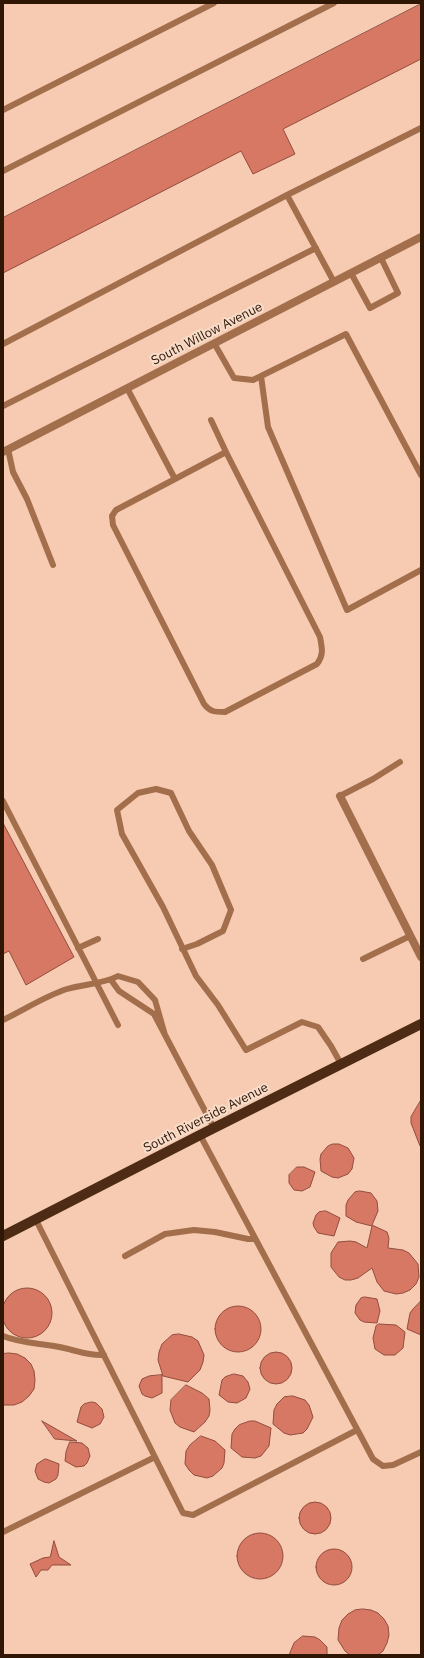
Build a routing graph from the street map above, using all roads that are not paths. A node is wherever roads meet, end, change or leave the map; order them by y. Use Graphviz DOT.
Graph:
graph roads {
  1 [pos="214,3"];
  2 [pos="334,3"];
  3 [pos="3,110"];
  4 [pos="421,128"];
  5 [pos="3,171"];
  6 [pos="286,195"];
  7 [pos="421,237"];
  8 [pos="316,248"];
  9 [pos="380,258"];
  10 [pos="351,273"];
  11 [pos="334,282"];
  12 [pos="214,343"];
  13 [pos="3,344"];
  14 [pos="261,376"];
  15 [pos="127,388"];
  16 [pos="3,406"];
  17 [pos="211,420"];
  18 [pos="6,450"];
  19 [pos="226,452"];
  20 [pos="421,475"];
  21 [pos="175,479"];
  22 [pos="53,565"];
  23 [pos="421,570"];
  24 [pos="400,762"];
  25 [pos="340,796"];
  26 [pos="3,801"];
  27 [pos="410,936"];
  28 [pos="98,939"];
  29 [pos="78,948"];
  30 [pos="182,949"];
  31 [pos="421,957"];
  32 [pos="363,959"];
  33 [pos="111,980"];
  34 [pos="95,982"];
  35 [pos="3,1020"];
  36 [pos="421,1024"];
  37 [pos="118,1026"];
  38 [pos="165,1035"];
  39 [pos="340,1064"];
  40 [pos="214,1128"];
  41 [pos="200,1135"];
  42 [pos="36,1220"];
  43 [pos="3,1236"];
  44 [pos="256,1239"];
  45 [pos="126,1256"];
  46 [pos="3,1336"];
  47 [pos="104,1355"];
  48 [pos="358,1430"];
  49 [pos="421,1452"];
  50 [pos="155,1457"];
  51 [pos="3,1532"];
  1 -- 3 [label="lane"];
  2 -- 5 [label="lane"];
  4 -- 6 [label="lane"];
  6 -- 8 [label="lane"];
  6 -- 13 [label="lane"];
  7 -- 9 [label="street, South Willow Avenue"];
  8 -- 11 [label="lane"];
  8 -- 16 [label="lane"];
  9 -- 10 [label="street, South Willow Avenue"];
  9 -- 10 [label="lane"];
  10 -- 11 [label="street, South Willow Avenue"];
  11 -- 12 [label="street, South Willow Avenue"];
  12 -- 14 [label="lane"];
  12 -- 15 [label="street, South Willow Avenue"];
  14 -- 20 [label="lane"];
  14 -- 23 [label="lane"];
  15 -- 18 [label="street, South Willow Avenue"];
  15 -- 21 [label="lane"];
  17 -- 19 [label="lane"];
  18 -- 22 [label="lane"];
  19 -- 21 [label="lane"];
  19 -- 21 [label="lane"];
  24 -- 25 [label="lane"];
  25 -- 27 [label="street"];
  26 -- 29 [label="lane"];
  27 -- 31 [label="street"];
  27 -- 32 [label="lane"];
  28 -- 29 [label="lane"];
  29 -- 34 [label="lane"];
  30 -- 30 [label="lane"];
  30 -- 39 [label="lane"];
  33 -- 34 [label="lane"];
  33 -- 38 [label="lane"];
  33 -- 38 [label="lane"];
  34 -- 35 [label="lane"];
  34 -- 37 [label="lane"];
  36 -- 39 [label="main road, South Riverside Avenue"];
  38 -- 40 [label="lane"];
  39 -- 40 [label="main road, South Riverside Avenue"];
  40 -- 41 [label="main road, South Riverside Avenue"];
  41 -- 42 [label="main road, South Riverside Avenue"];
  41 -- 44 [label="lane"];
  42 -- 43 [label="main road, South Riverside Avenue"];
  42 -- 47 [label="lane"];
  44 -- 45 [label="lane"];
  44 -- 48 [label="lane"];
  46 -- 47 [label="lane"];
  47 -- 50 [label="lane"];
  48 -- 49 [label="lane"];
  48 -- 50 [label="lane"];
  50 -- 51 [label="lane"];
}
